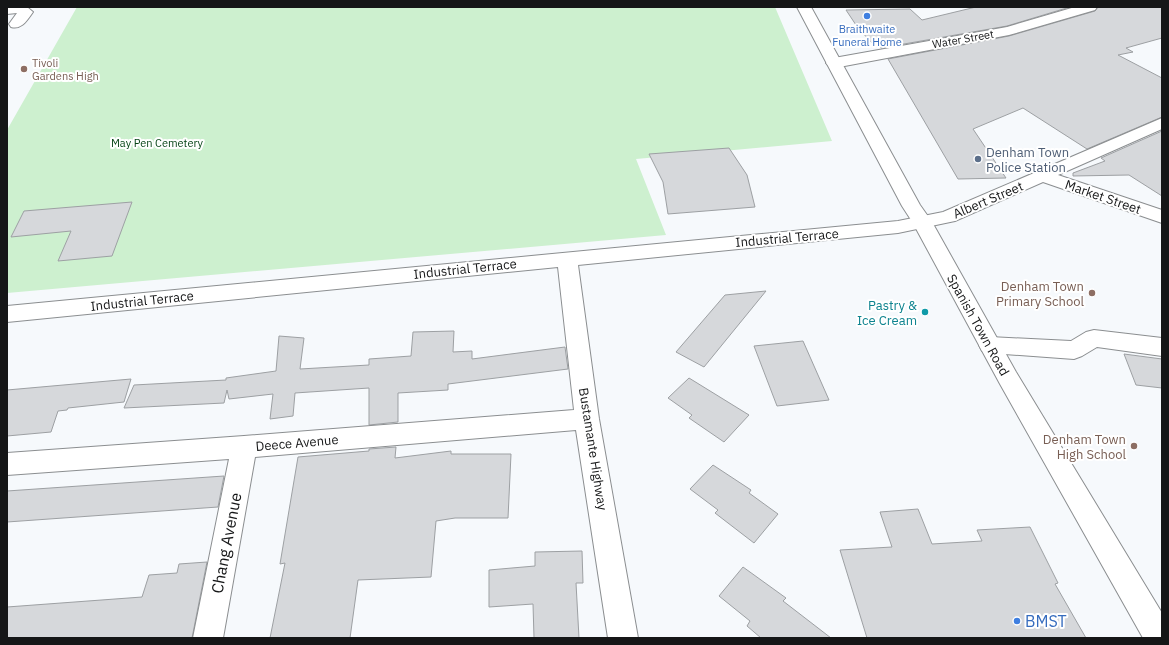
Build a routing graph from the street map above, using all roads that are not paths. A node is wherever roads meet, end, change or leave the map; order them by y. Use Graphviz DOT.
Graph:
graph roads {
  1 [pos="804,7"];
  2 [pos="1090,7"];
  3 [pos="7,10"];
  4 [pos="16,24"];
  5 [pos="834,63"];
  6 [pos="1162,123"];
  7 [pos="1044,176"];
  8 [pos="1162,217"];
  9 [pos="922,222"];
  10 [pos="567,259"];
  11 [pos="7,314"];
  12 [pos="990,345"];
  13 [pos="1162,347"];
  14 [pos="587,419"];
  15 [pos="244,447"];
  16 [pos="7,464"];
  17 [pos="208,638"];
  18 [pos="623,638"];
  19 [pos="1160,638"];
  1 -- 5 [label="street, Spanish Town Road"];
  2 -- 5 [label="street, Water Street"];
  3 -- 4 [label="street"];
  5 -- 9 [label="street, Spanish Town Road"];
  6 -- 7 [label="street, Albert Street"];
  7 -- 8 [label="street, Market Street"];
  7 -- 9 [label="street, Albert Street"];
  9 -- 10 [label="street, Industrial Terrace"];
  9 -- 12 [label="street, Spanish Town Road"];
  10 -- 11 [label="street, Industrial Terrace"];
  10 -- 14 [label="street, Bustamante Highway"];
  12 -- 13 [label="street"];
  12 -- 19 [label="street, Spanish Town Road"];
  14 -- 15 [label="street, Deece Avenue"];
  14 -- 18 [label="street, Bustamante Highway"];
  15 -- 16 [label="street, Deece Avenue"];
  15 -- 17 [label="street, Chang Avenue"];
}
